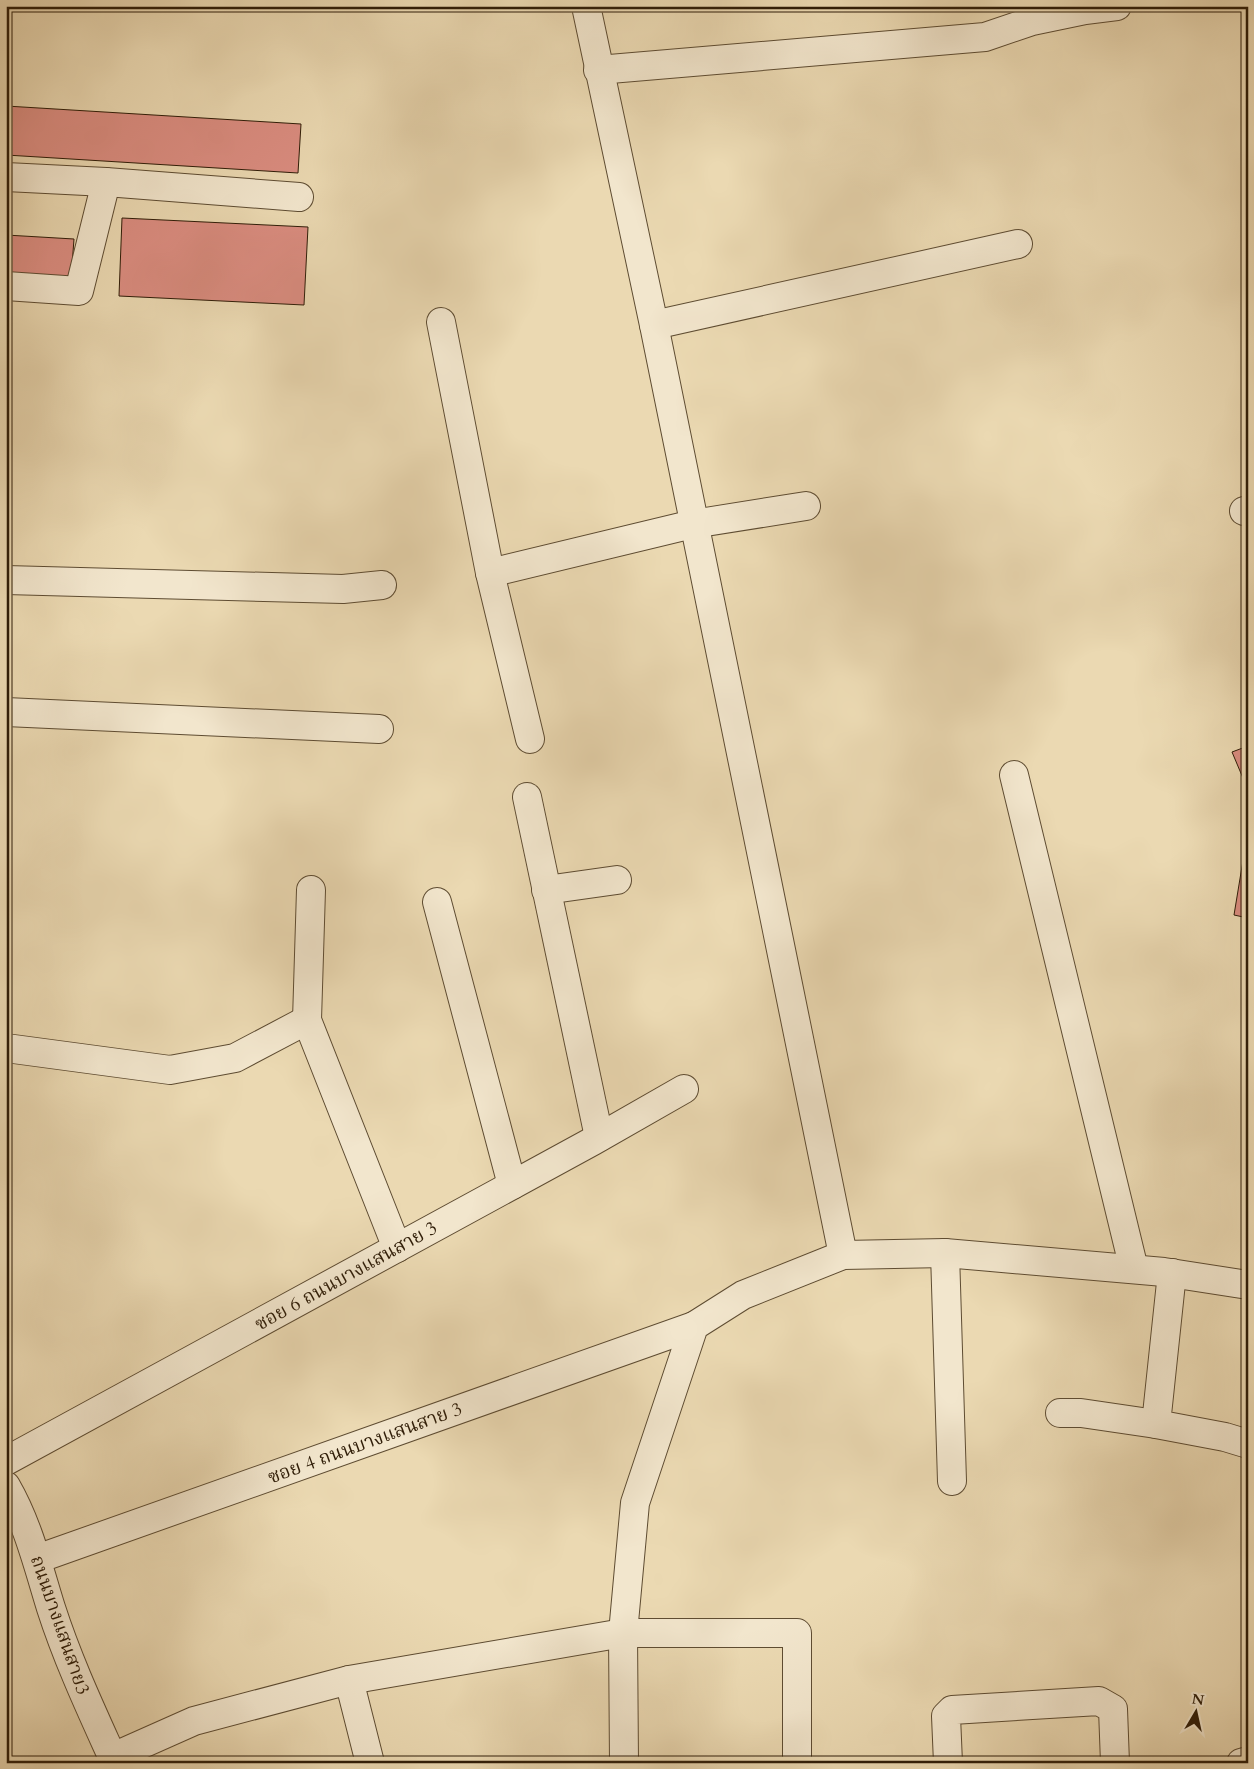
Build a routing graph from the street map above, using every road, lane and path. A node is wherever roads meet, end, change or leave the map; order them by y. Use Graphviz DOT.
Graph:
graph roads {
  1 [pos="586,6"];
  2 [pos="1117,6"];
  3 [pos="598,70"];
  4 [pos="6,177"];
  5 [pos="106,182"];
  6 [pos="298,197"];
  7 [pos="1018,244"];
  8 [pos="6,286"];
  9 [pos="441,322"];
  10 [pos="654,325"];
  11 [pos="806,506"];
  12 [pos="693,524"];
  13 [pos="490,573"];
  14 [pos="6,580"];
  15 [pos="382,585"];
  16 [pos="6,712"];
  17 [pos="379,729"];
  18 [pos="530,739"];
  19 [pos="1014,775"];
  20 [pos="527,797"];
  21 [pos="617,880"];
  22 [pos="311,890"];
  23 [pos="546,890"];
  24 [pos="437,902"];
  25 [pos="308,1020"];
  26 [pos="6,1048"];
  27 [pos="684,1089"];
  28 [pos="599,1137"];
  29 [pos="512,1185"];
  30 [pos="397,1248"];
  31 [pos="945,1253"];
  32 [pos="843,1255"];
  33 [pos="1134,1269"];
  34 [pos="1172,1273"];
  35 [pos="1248,1285"];
  36 [pos="694,1326"];
  37 [pos="1060,1413"];
  38 [pos="1156,1424"];
  39 [pos="1248,1444"];
  40 [pos="6,1461"];
  41 [pos="952,1481"];
  42 [pos="6,1486"];
  43 [pos="37,1559"];
  44 [pos="623,1633"];
  45 [pos="349,1680"];
  46 [pos="114,1760"];
  47 [pos="1248,1761"];
  48 [pos="370,1763"];
  49 [pos="624,1763"];
  50 [pos="797,1763"];
  51 [pos="948,1763"];
  52 [pos="1115,1763"];
  53 [pos="1241,1763"];
  1 -- 3 [label="street"];
  2 -- 3 [label="street"];
  3 -- 10 [label="street"];
  4 -- 5 [label="street"];
  5 -- 6 [label="street"];
  5 -- 8 [label="street"];
  7 -- 10 [label="street"];
  9 -- 13 [label="street"];
  10 -- 12 [label="street"];
  11 -- 12 [label="street"];
  12 -- 13 [label="street"];
  12 -- 32 [label="street"];
  13 -- 18 [label="street"];
  14 -- 15 [label="street"];
  16 -- 17 [label="street"];
  19 -- 33 [label="street"];
  20 -- 23 [label="street"];
  21 -- 23 [label="street"];
  22 -- 25 [label="street"];
  23 -- 28 [label="street"];
  24 -- 29 [label="street"];
  25 -- 26 [label="street"];
  25 -- 30 [label="street"];
  27 -- 28 [label="street, ซอย 6 ถนนบางแสนสาย 3"];
  28 -- 29 [label="street, ซอย 6 ถนนบางแสนสาย 3"];
  29 -- 30 [label="street, ซอย 6 ถนนบางแสนสาย 3"];
  30 -- 40 [label="street, ซอย 6 ถนนบางแสนสาย 3"];
  31 -- 32 [label="street"];
  31 -- 33 [label="street"];
  31 -- 41 [label="street"];
  32 -- 36 [label="street, ซอย 4 ถนนบางแสนสาย 3"];
  33 -- 34 [label="street"];
  34 -- 35 [label="street"];
  34 -- 38 [label="street"];
  36 -- 43 [label="street, ซอย 4 ถนนบางแสนสาย 3"];
  36 -- 44 [label="street"];
  37 -- 38 [label="street"];
  38 -- 39 [label="street"];
  42 -- 43 [label="street, ถนนบางแสนสาย3"];
  43 -- 46 [label="street, ถนนบางแสนสาย3"];
  44 -- 45 [label="street"];
  44 -- 49 [label="street"];
  44 -- 50 [label="street"];
  45 -- 46 [label="street"];
  45 -- 48 [label="street"];
  47 -- 53 [label="street"];
  51 -- 52 [label="street"];
}
